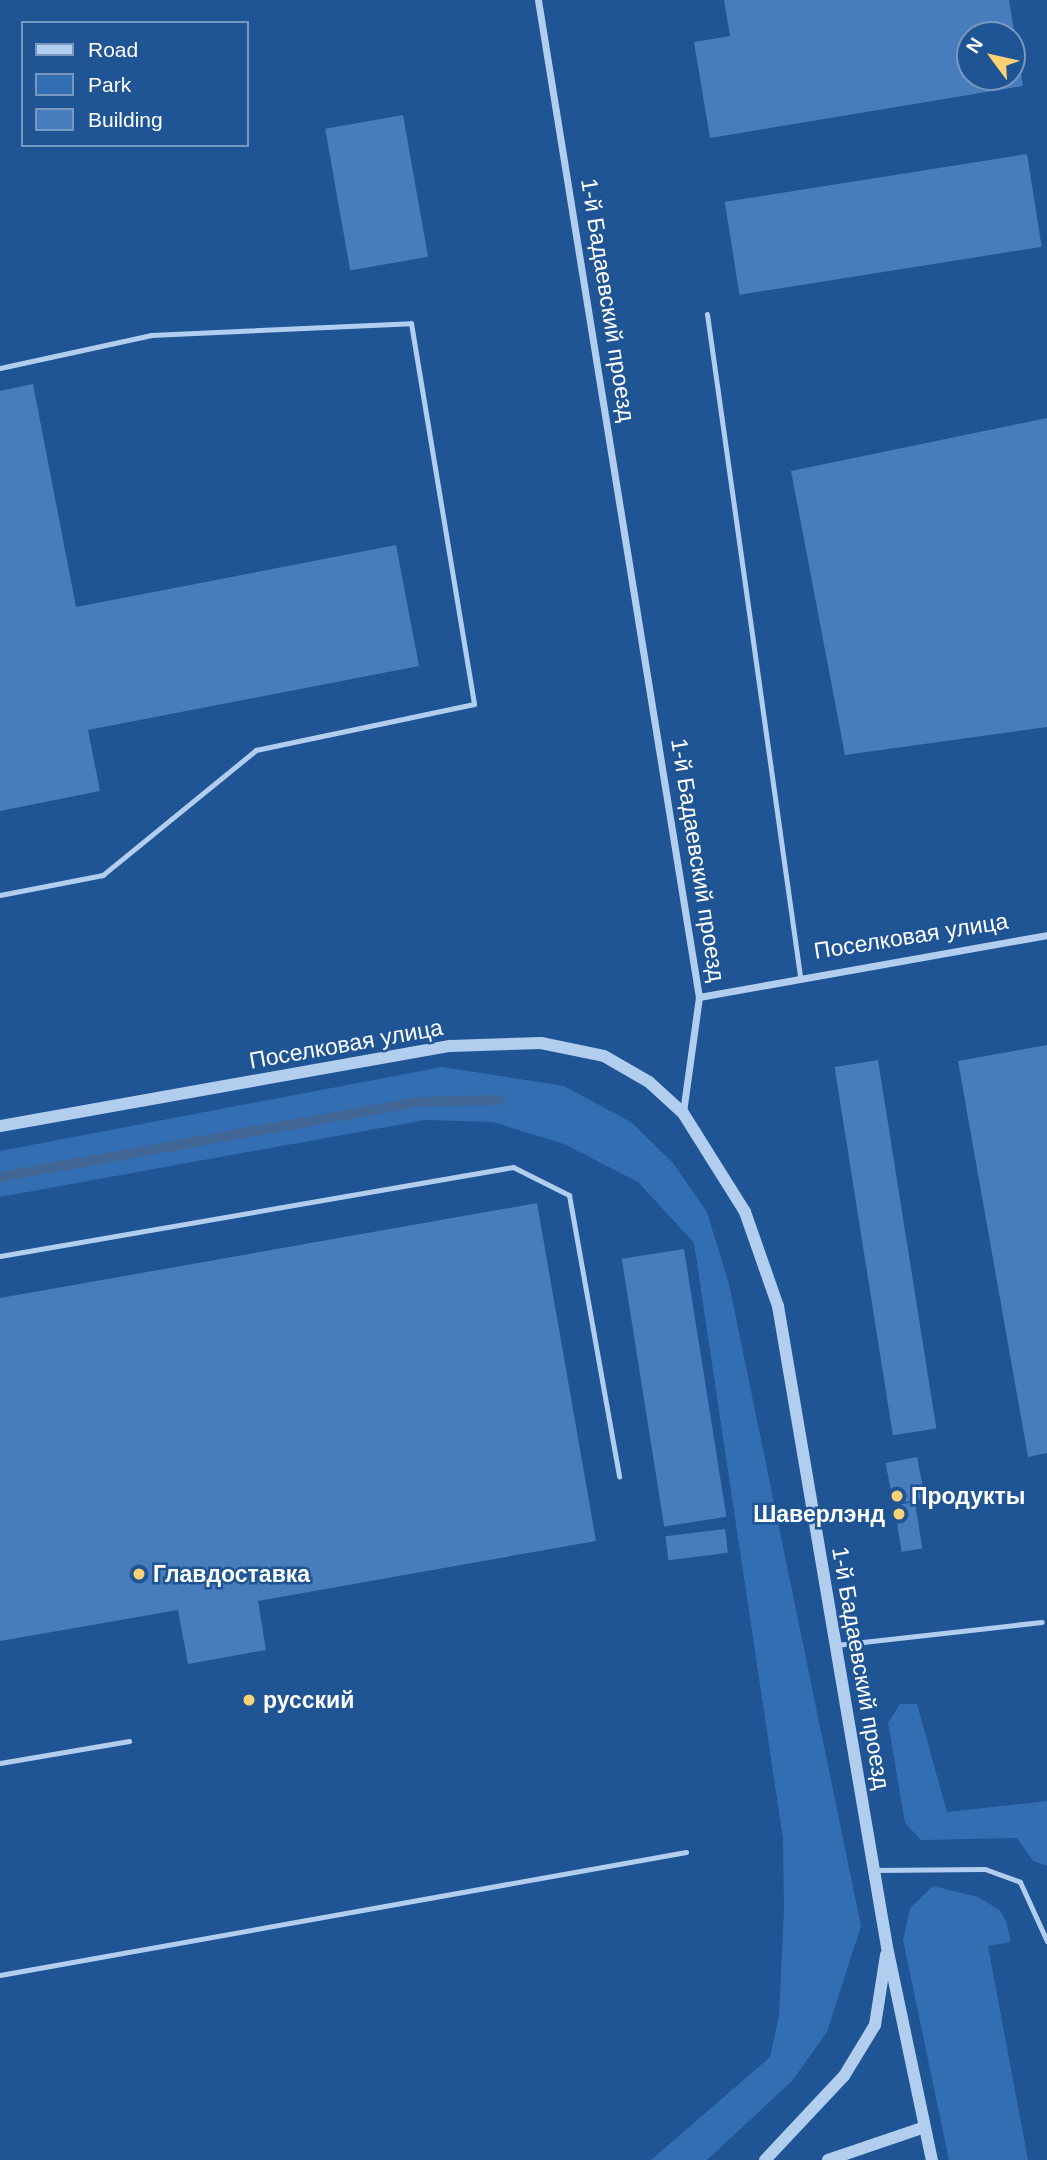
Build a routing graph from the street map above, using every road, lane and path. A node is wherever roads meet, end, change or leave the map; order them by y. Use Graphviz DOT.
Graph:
graph roads {
  1 [pos="538,0"];
  2 [pos="707,314"];
  3 [pos="0,368"];
  4 [pos="0,895"];
  5 [pos="1047,935"];
  6 [pos="800,976"];
  7 [pos="699,997"];
  8 [pos="683,1113"];
  9 [pos="0,1126"];
  10 [pos="0,1256"];
  11 [pos="619,1477"];
  12 [pos="1042,1622"];
  13 [pos="836,1645"];
  14 [pos="129,1741"];
  15 [pos="0,1763"];
  16 [pos="686,1852"];
  17 [pos="874,1870"];
  18 [pos="1047,1941"];
  19 [pos="887,1947"];
  20 [pos="0,1975"];
  21 [pos="925,2127"];
  22 [pos="765,2160"];
  23 [pos="828,2160"];
  24 [pos="932,2160"];
  1 -- 7 [label="street, 1-й Бадаевский проезд"];
  2 -- 6 [label="lane"];
  3 -- 4 [label="lane"];
  5 -- 6 [label="street, Поселковая улица"];
  6 -- 7 [label="street, Поселковая улица"];
  7 -- 8 [label="street, 1-й Бадаевский проезд"];
  8 -- 9 [label="street, Поселковая улица"];
  8 -- 13 [label="street, 1-й Бадаевский проезд"];
  10 -- 11 [label="lane"];
  12 -- 13 [label="lane"];
  13 -- 17 [label="street, 1-й Бадаевский проезд"];
  14 -- 15 [label="lane"];
  16 -- 20 [label="lane"];
  17 -- 18 [label="lane"];
  17 -- 19 [label="street, 1-й Бадаевский проезд"];
  19 -- 21 [label="street, 1-й Бадаевский проезд"];
  19 -- 22 [label="street"];
  21 -- 23 [label="street"];
  21 -- 24 [label="street, 1-й Бадаевский проезд"];
}
